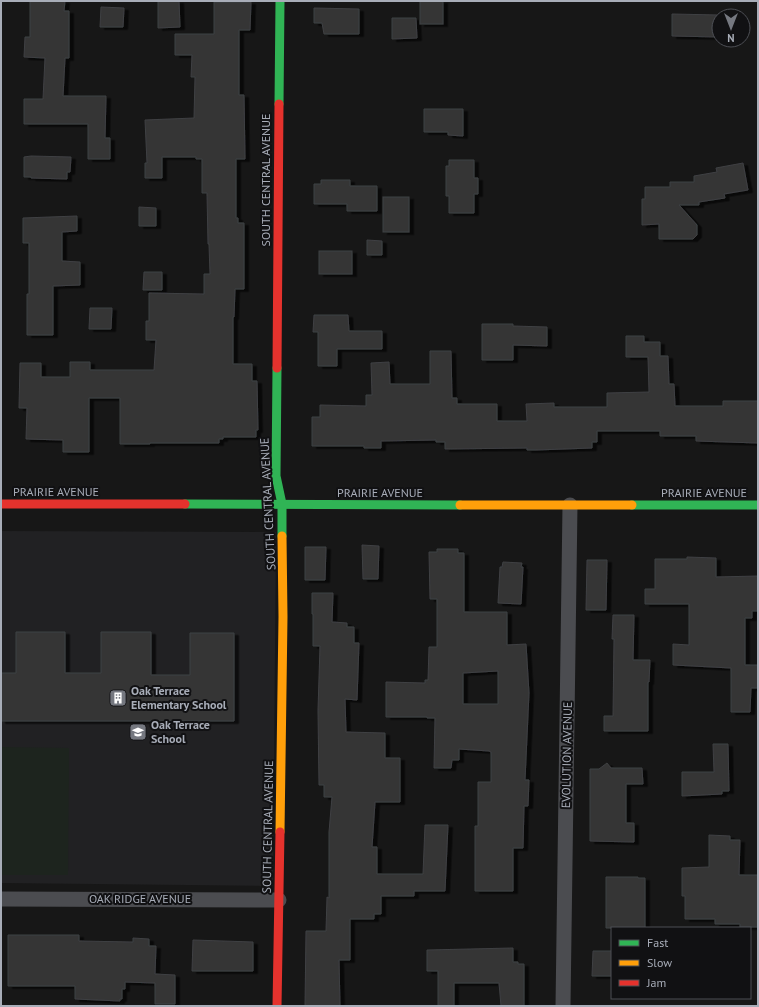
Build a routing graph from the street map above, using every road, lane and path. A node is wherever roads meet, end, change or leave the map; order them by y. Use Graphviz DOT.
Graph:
graph roads {
  1 [pos="280,1"];
  2 [pos="1,504"];
  3 [pos="282,504"];
  4 [pos="570,505"];
  5 [pos="758,505"];
  6 [pos="1,899"];
  7 [pos="279,900"];
  8 [pos="277,1006"];
  9 [pos="563,1006"];
  1 -- 3 [label="street, SOUTH CENTRAL AVENUE"];
  2 -- 3 [label="street, PRAIRIE AVENUE"];
  3 -- 4 [label="street, PRAIRIE AVENUE"];
  3 -- 7 [label="street, SOUTH CENTRAL AVENUE"];
  4 -- 5 [label="street, PRAIRIE AVENUE"];
  4 -- 9 [label="street, EVOLUTION AVENUE"];
  6 -- 7 [label="street, OAK RIDGE AVENUE"];
  7 -- 8 [label="street, SOUTH CENTRAL AVENUE"];
}
